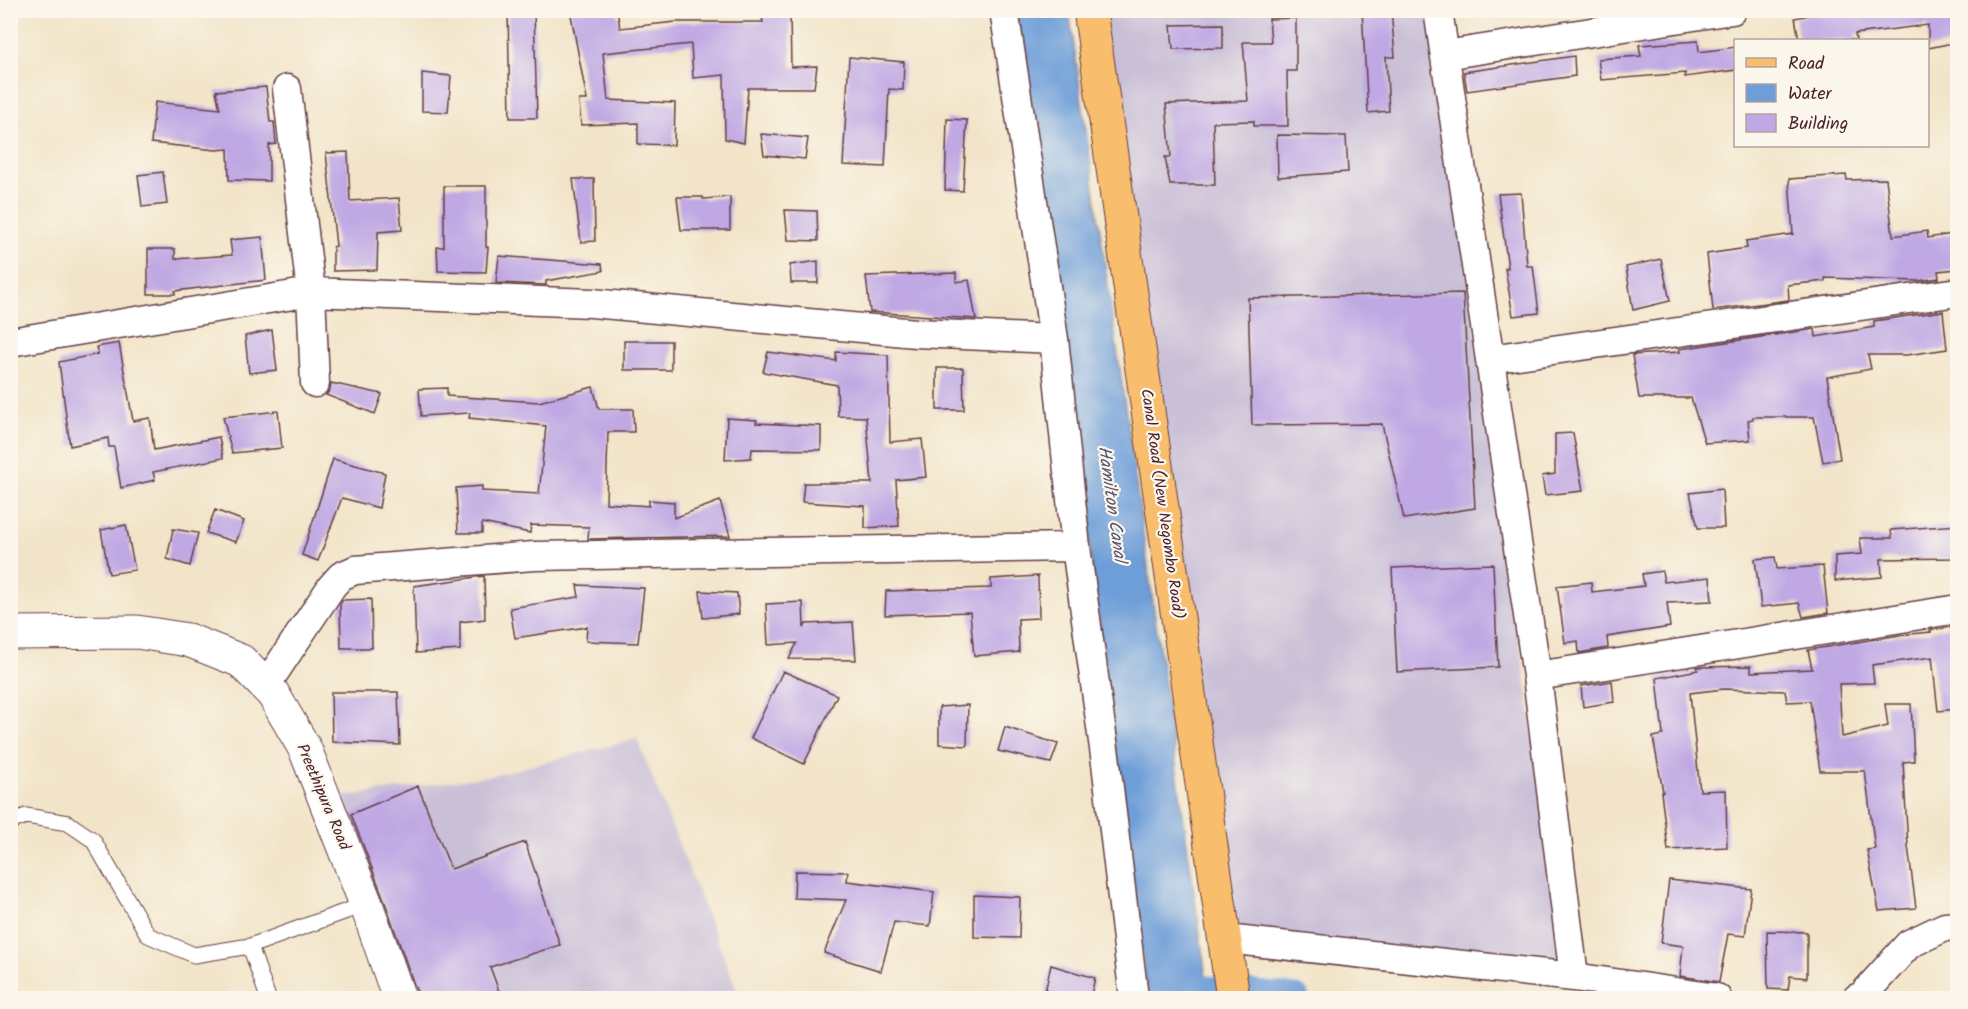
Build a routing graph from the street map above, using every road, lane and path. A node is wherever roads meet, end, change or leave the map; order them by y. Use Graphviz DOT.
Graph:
graph roads {
  1 [pos="1004,10"];
  2 [pos="1090,10"];
  3 [pos="1438,10"];
  4 [pos="1732,10"];
  5 [pos="1445,55"];
  6 [pos="287,89"];
  7 [pos="311,292"];
  8 [pos="1958,292"];
  9 [pos="1054,339"];
  10 [pos="10,342"];
  11 [pos="1490,359"];
  12 [pos="315,383"];
  13 [pos="1076,547"];
  14 [pos="1958,609"];
  15 [pos="10,633"];
  16 [pos="1537,676"];
  17 [pos="266,685"];
  18 [pos="10,822"];
  19 [pos="366,904"];
  20 [pos="1958,926"];
  21 [pos="250,946"];
  22 [pos="1227,951"];
  23 [pos="1574,977"];
  24 [pos="267,999"];
  25 [pos="399,999"];
  26 [pos="1134,999"];
  27 [pos="1233,999"];
  28 [pos="1717,999"];
  29 [pos="1857,999"];
  1 -- 9 [label="street"];
  2 -- 22 [label="main road, Canal Road (New Negombo Road)"];
  3 -- 5 [label="street"];
  4 -- 5 [label="street"];
  5 -- 11 [label="street"];
  6 -- 7 [label="street"];
  7 -- 9 [label="street"];
  7 -- 10 [label="street"];
  7 -- 12 [label="street"];
  8 -- 11 [label="street"];
  9 -- 13 [label="street"];
  11 -- 16 [label="street"];
  13 -- 17 [label="street"];
  13 -- 26 [label="street"];
  14 -- 16 [label="street"];
  15 -- 17 [label="street, Preethipura Road"];
  16 -- 23 [label="street"];
  17 -- 19 [label="street, Preethipura Road"];
  18 -- 21 [label="lane"];
  19 -- 21 [label="lane"];
  19 -- 25 [label="street, Preethipura Road"];
  20 -- 29 [label="street"];
  21 -- 24 [label="lane"];
  22 -- 23 [label="street"];
  22 -- 27 [label="main road, Canal Road (New Negombo Road)"];
  23 -- 28 [label="street"];
}
